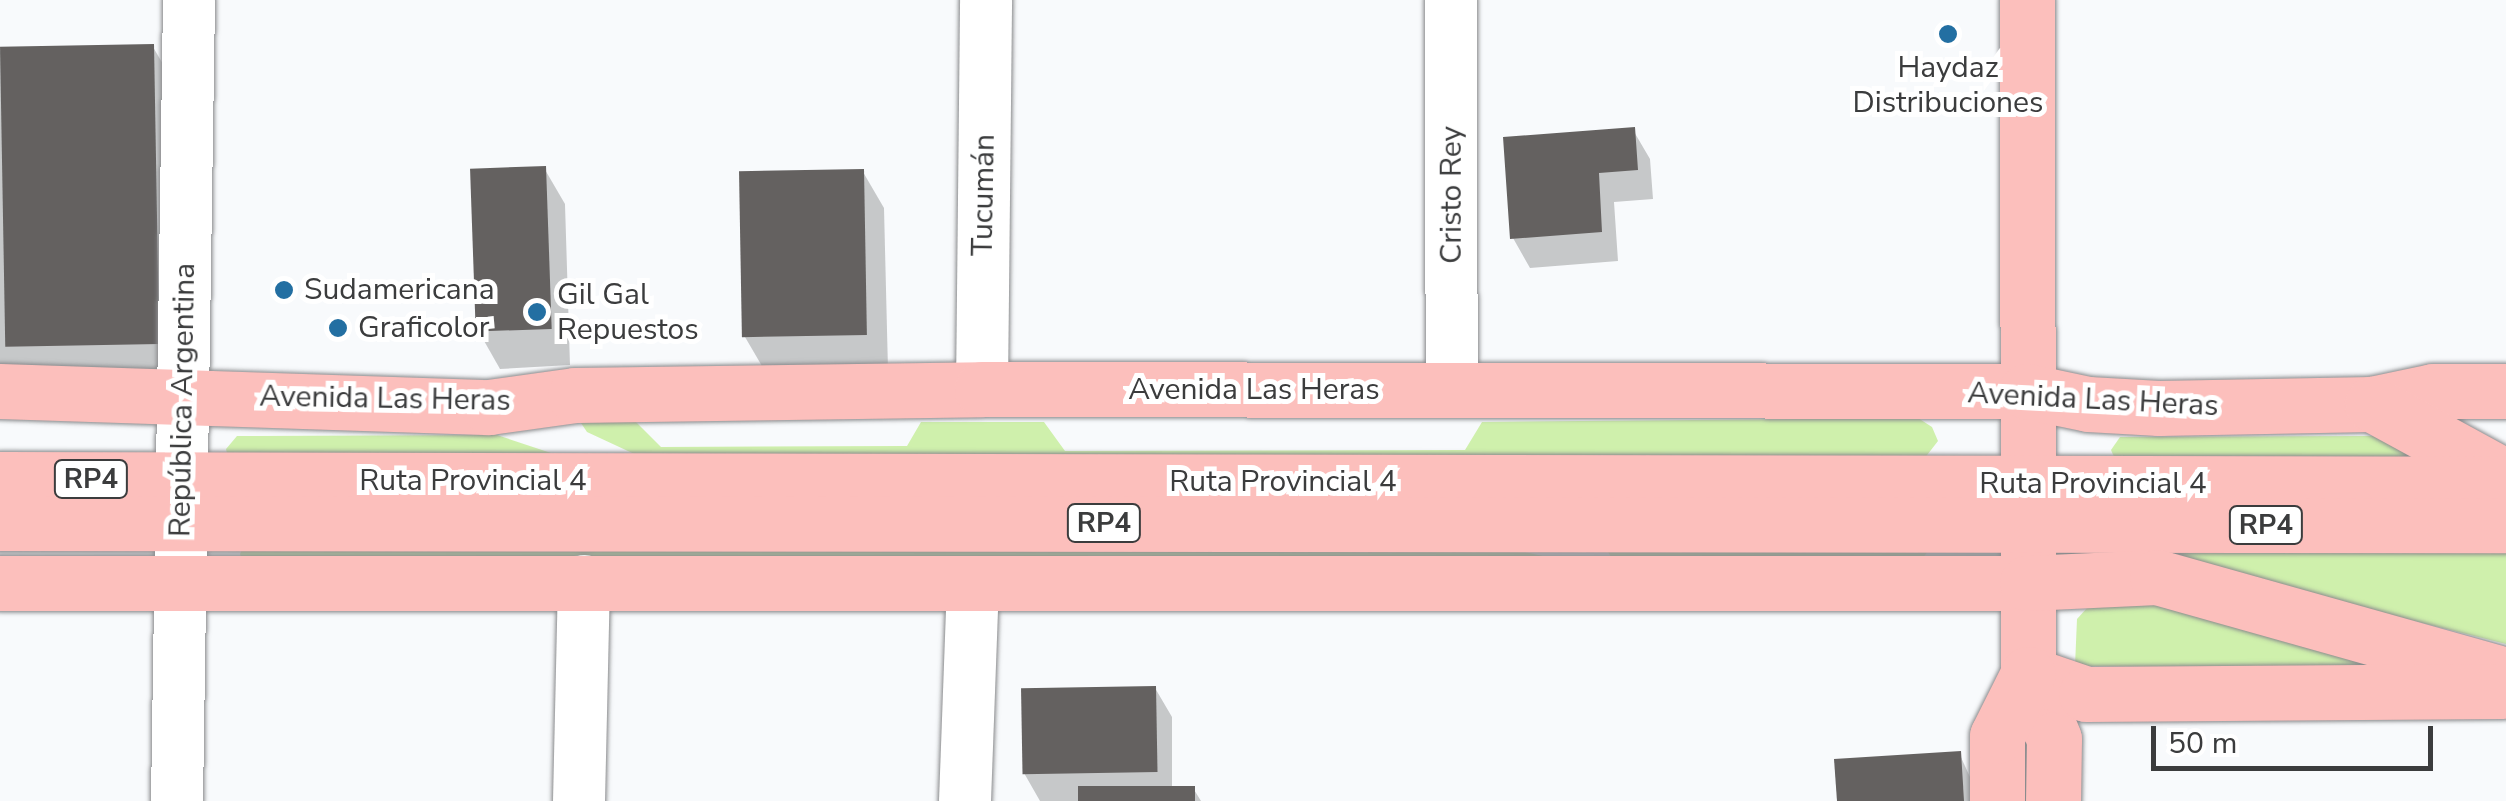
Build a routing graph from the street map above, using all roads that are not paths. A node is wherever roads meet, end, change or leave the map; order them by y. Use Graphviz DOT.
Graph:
graph roads {
  1 [pos="189,0"];
  2 [pos="986,0"];
  3 [pos="1452,0"];
  4 [pos="2028,0"];
  5 [pos="982,389"];
  6 [pos="1452,390"];
  7 [pos="2026,390"];
  8 [pos="0,391"];
  9 [pos="2506,391"];
  10 [pos="183,393"];
  11 [pos="2372,404"];
  12 [pos="490,407"];
  13 [pos="2506,477"];
  14 [pos="0,480"];
  15 [pos="655,481"];
  16 [pos="2506,484"];
  17 [pos="181,501"];
  18 [pos="2026,504"];
  19 [pos="0,522"];
  20 [pos="1512,524"];
  21 [pos="2506,525"];
  22 [pos="584,581"];
  23 [pos="0,582"];
  24 [pos="1635,582"];
  25 [pos="180,583"];
  26 [pos="973,583"];
  27 [pos="2027,583"];
  28 [pos="2028,674"];
  29 [pos="2506,675"];
  30 [pos="2506,691"];
  31 [pos="176,801"];
  32 [pos="579,801"];
  33 [pos="965,801"];
  34 [pos="1997,801"];
  35 [pos="2053,801"];
  1 -- 10 [label="street, República Argentina"];
  2 -- 5 [label="street, Tucumán"];
  3 -- 6 [label="street, Cristo Rey"];
  4 -- 7 [label="main road"];
  5 -- 6 [label="main road, Avenida Las Heras"];
  5 -- 12 [label="main road, Avenida Las Heras"];
  6 -- 7 [label="main road, Avenida Las Heras"];
  7 -- 11 [label="main road, Avenida Las Heras"];
  7 -- 18 [label="main road"];
  8 -- 10 [label="main road, Avenida Las Heras"];
  9 -- 11 [label="main road, Avenida Las Heras"];
  10 -- 12 [label="main road, Avenida Las Heras"];
  10 -- 17 [label="street, República Argentina"];
  11 -- 13 [label="main road"];
  12 -- 15 [label="main road"];
  14 -- 17 [label="main road, Ruta Provincial 4 / RP4"];
  15 -- 17 [label="main road, Ruta Provincial 4 / RP4"];
  15 -- 18 [label="main road, Ruta Provincial 4 / RP4"];
  16 -- 18 [label="main road, Ruta Provincial 4 / RP4"];
  17 -- 19 [label="main road, Ruta Provincial 4 / RP4"];
  17 -- 20 [label="main road, Ruta Provincial 4 / RP4"];
  17 -- 25 [label="street, República Argentina"];
  18 -- 20 [label="main road, Ruta Provincial 4 / RP4"];
  18 -- 21 [label="main road, Ruta Provincial 4 / RP4"];
  18 -- 27 [label="main road"];
  20 -- 24 [label="main road"];
  22 -- 25 [label="main road"];
  22 -- 26 [label="main road"];
  22 -- 32 [label="street"];
  23 -- 25 [label="main road"];
  24 -- 26 [label="main road"];
  24 -- 27 [label="main road"];
  25 -- 31 [label="street, República Argentina"];
  26 -- 33 [label="street"];
  27 -- 28 [label="main road"];
  27 -- 29 [label="main road"];
  28 -- 30 [label="main road"];
  28 -- 34 [label="main road"];
  28 -- 35 [label="main road"];
}
